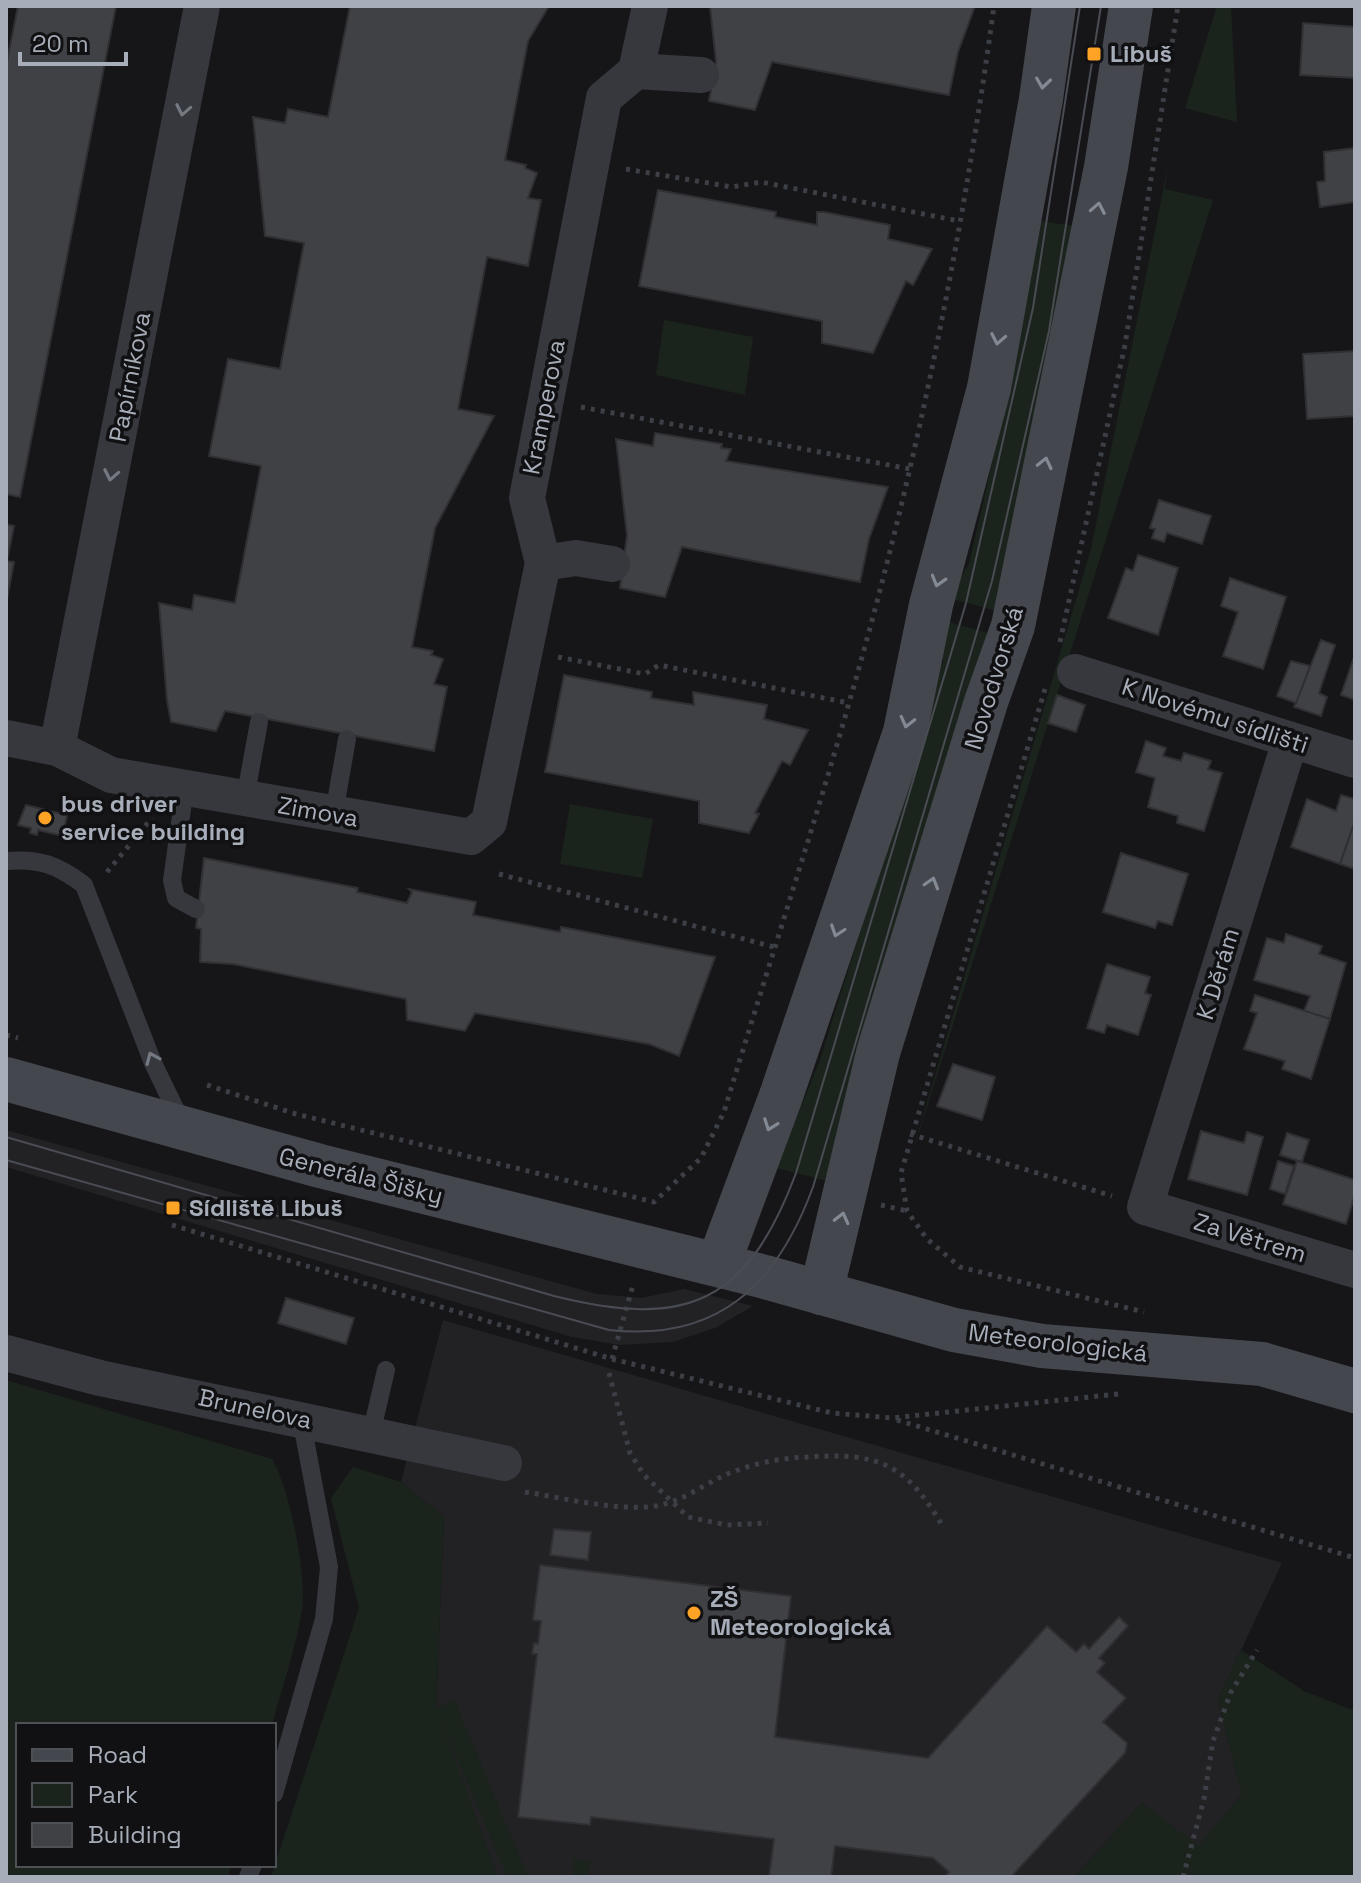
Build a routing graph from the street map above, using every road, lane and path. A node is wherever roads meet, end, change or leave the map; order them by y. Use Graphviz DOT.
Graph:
graph roads {
  1 [pos="202,6"];
  2 [pos="650,6"];
  3 [pos="994,6"];
  4 [pos="1054,6"];
  5 [pos="1131,6"];
  6 [pos="1178,6"];
  7 [pos="636,71"];
  8 [pos="701,75"];
  9 [pos="591,163"];
  10 [pos="959,221"];
  11 [pos="546,400"];
  12 [pos="910,469"];
  13 [pos="543,563"];
  14 [pos="612,564"];
  15 [pos="524,650"];
  16 [pos="1060,669"];
  17 [pos="849,703"];
  18 [pos="259,722"];
  19 [pos="6,738"];
  20 [pos="347,739"];
  21 [pos="1290,741"];
  22 [pos="57,748"];
  23 [pos="1355,760"];
  24 [pos="245,799"];
  25 [pos="171,800"];
  26 [pos="334,813"];
  27 [pos="489,822"];
  28 [pos="6,861"];
  29 [pos="499,874"];
  30 [pos="104,876"];
  31 [pos="196,909"];
  32 [pos="774,947"];
  33 [pos="6,1035"];
  34 [pos="14,1059"];
  35 [pos="207,1085"];
  36 [pos="185,1128"];
  37 [pos="910,1134"];
  38 [pos="1145,1207"];
  39 [pos="172,1225"];
  40 [pos="718,1265"];
  41 [pos="1355,1270"];
  42 [pos="821,1293"];
  43 [pos="1147,1312"];
  44 [pos="6,1353"];
  45 [pos="386,1370"];
  46 [pos="609,1373"];
  47 [pos="1355,1391"];
  48 [pos="1131,1393"];
  49 [pos="301,1418"];
  50 [pos="892,1418"];
  51 [pos="371,1434"];
  52 [pos="512,1477"];
  53 [pos="673,1502"];
  54 [pos="768,1523"];
  55 [pos="943,1527"];
  56 [pos="1355,1558"];
  57 [pos="1257,1650"];
  58 [pos="276,1787"];
  59 [pos="1183,1877"];
  1 -- 22 [label="street, Papírníkova, one-way"];
  2 -- 7 [label="street"];
  3 -- 10 [label="path"];
  4 -- 40 [label="main road, one-way"];
  42 -- 5 [label="main road, Novodvorská, one-way"];
  6 -- 16 [label="path"];
  7 -- 8 [label="street"];
  7 -- 9 [label="street, Kramperova"];
  9 -- 10 [label="path"];
  9 -- 11 [label="street, Kramperova"];
  10 -- 12 [label="path"];
  11 -- 12 [label="path"];
  11 -- 13 [label="street, Kramperova"];
  12 -- 17 [label="path"];
  13 -- 14 [label="street"];
  13 -- 15 [label="street, Kramperova"];
  15 -- 17 [label="path"];
  15 -- 27 [label="street, Kramperova"];
  16 -- 21 [label="street, K Novému sídlišti"];
  16 -- 37 [label="path"];
  17 -- 32 [label="path"];
  18 -- 24 [label="lane"];
  19 -- 22 [label="street, Zimova"];
  20 -- 26 [label="lane"];
  21 -- 23 [label="street, K Novému sídlišti"];
  21 -- 38 [label="street, K Děrám"];
  22 -- 25 [label="street, Zimova"];
  24 -- 25 [label="street, Zimova"];
  24 -- 26 [label="street, Zimova"];
  25 -- 30 [label="path"];
  25 -- 31 [label="lane"];
  26 -- 27 [label="street, Zimova"];
  36 -- 28 [label="lane, one-way"];
  29 -- 32 [label="path"];
  32 -- 35 [label="path"];
  33 -- 34 [label="path"];
  34 -- 36 [label="main road, Generála Šišky"];
  36 -- 40 [label="main road, Generála Šišky"];
  37 -- 38 [label="path"];
  37 -- 43 [label="path"];
  38 -- 41 [label="street, Za Větrem"];
  39 -- 50 [label="path"];
  40 -- 42 [label="main road, Meteorologická"];
  42 -- 47 [label="main road, Meteorologická"];
  44 -- 49 [label="street, Brunelova"];
  45 -- 51 [label="lane"];
  46 -- 53 [label="path"];
  48 -- 50 [label="path"];
  49 -- 51 [label="street, Brunelova"];
  49 -- 58 [label="lane"];
  50 -- 56 [label="path"];
  51 -- 52 [label="street, Brunelova"];
  52 -- 53 [label="path"];
  53 -- 54 [label="path"];
  53 -- 55 [label="path"];
  57 -- 59 [label="path"];
}
